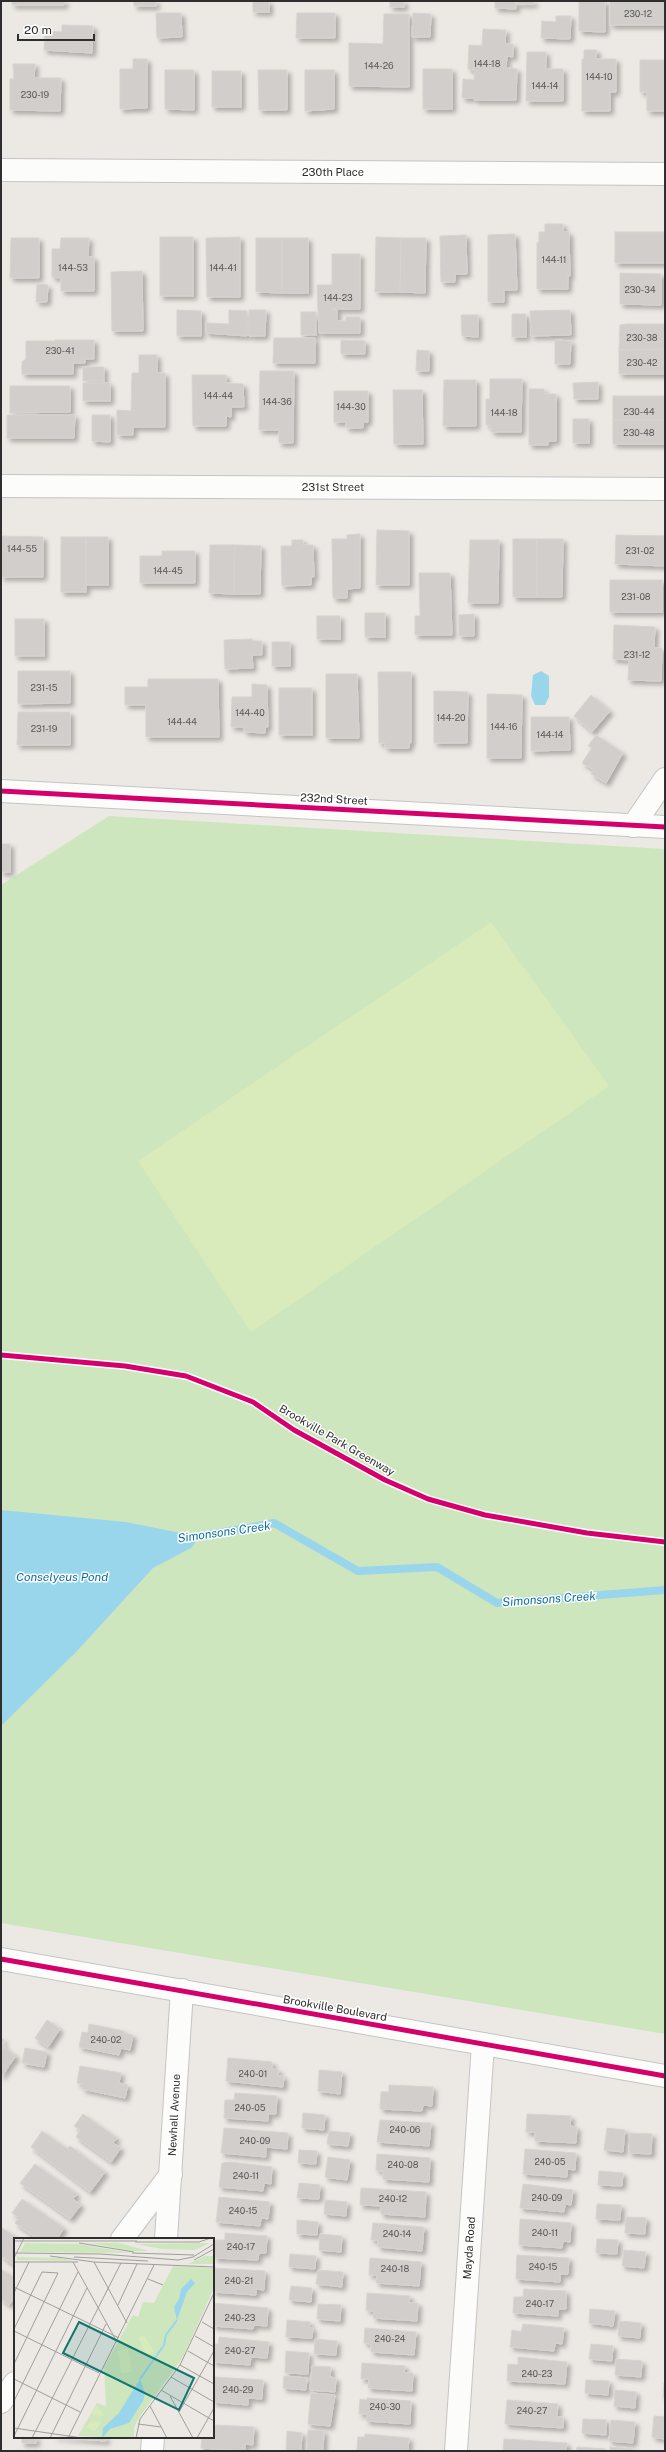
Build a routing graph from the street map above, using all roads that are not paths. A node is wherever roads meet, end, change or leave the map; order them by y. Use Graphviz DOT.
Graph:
graph roads {
  1 [pos="1,170"];
  2 [pos="665,174"];
  3 [pos="1,486"];
  4 [pos="665,488"];
  5 [pos="665,779"];
  6 [pos="1,791"];
  7 [pos="633,826"];
  8 [pos="665,827"];
  9 [pos="1,1959"];
  10 [pos="182,1990"];
  11 [pos="483,2044"];
  12 [pos="665,2076"];
  13 [pos="171,2174"];
  14 [pos="123,2238"];
  15 [pos="166,2238"];
  16 [pos="14,2384"];
  17 [pos="1,2402"];
  18 [pos="153,2438"];
  19 [pos="152,2451"];
  20 [pos="456,2451"];
  1 -- 2 [label="street, 230th Place"];
  3 -- 4 [label="street, 231st Street"];
  5 -- 7 [label="street"];
  6 -- 7 [label="street, 232nd Street"];
  7 -- 8 [label="street, 232nd Street"];
  9 -- 10 [label="street, Brookville Boulevard"];
  10 -- 11 [label="street, Brookville Boulevard"];
  10 -- 13 [label="street, Newhall Avenue"];
  11 -- 12 [label="street, Brookville Boulevard"];
  11 -- 20 [label="street, Mayda Road"];
  13 -- 14 [label="street"];
  13 -- 15 [label="street, Newhall Avenue"];
  16 -- 17 [label="street"];
  18 -- 19 [label="street"];
}
